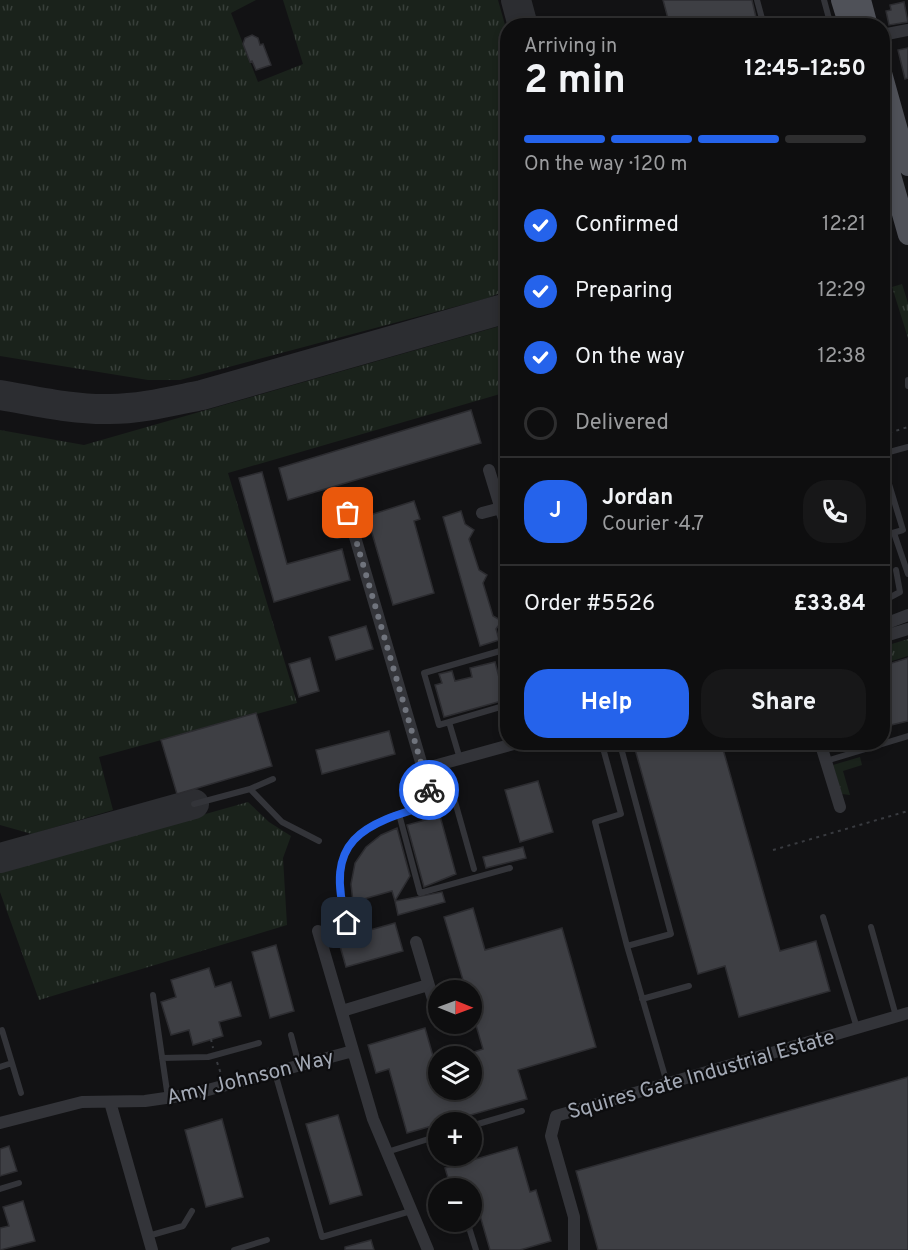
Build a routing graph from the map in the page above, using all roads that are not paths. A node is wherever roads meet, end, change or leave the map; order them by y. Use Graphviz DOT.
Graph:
graph roads {
  1 [pos="757,0"];
  2 [pos="824,0"];
  3 [pos="841,0"];
  4 [pos="861,0"];
  5 [pos="762,18"];
  6 [pos="829,18"];
  7 [pos="847,18"];
  8 [pos="866,18"];
  9 [pos="908,30"];
  10 [pos="890,33"];
  11 [pos="890,95"];
  12 [pos="903,131"];
  13 [pos="908,166"];
  14 [pos="890,171"];
  15 [pos="908,235"];
  16 [pos="908,447"];
  17 [pos="890,452"];
  18 [pos="489,470"];
  19 [pos="890,485"];
  20 [pos="500,505"];
  21 [pos="500,508"];
  22 [pos="348,513"];
  23 [pos="482,513"];
  24 [pos="352,528"];
  25 [pos="905,530"];
  26 [pos="337,533"];
  27 [pos="894,533"];
  28 [pos="890,534"];
  29 [pos="896,570"];
  30 [pos="908,574"];
  31 [pos="890,597"];
  32 [pos="908,615"];
  33 [pos="890,622"];
  34 [pos="908,629"];
  35 [pos="890,635"];
  36 [pos="500,652"];
  37 [pos="500,707"];
  38 [pos="449,722"];
  39 [pos="908,736"];
  40 [pos="890,742"];
  41 [pos="500,748"];
  42 [pos="604,750"];
  43 [pos="622,750"];
  44 [pos="822,750"];
  45 [pos="864,750"];
  46 [pos="460,759"];
  47 [pos="826,762"];
  48 [pos="423,770"];
  49 [pos="273,779"];
  50 [pos="250,789"];
  51 [pos="194,804"];
  52 [pos="433,804"];
  53 [pos="840,807"];
  54 [pos="399,814"];
  55 [pos="319,841"];
  56 [pos="510,868"];
  57 [pos="474,869"];
  58 [pos="823,917"];
  59 [pos="871,927"];
  60 [pos="318,931"];
  61 [pos="416,942"];
  62 [pos="627,946"];
  63 [pos="428,985"];
  64 [pos="689,986"];
  65 [pos="153,995"];
  66 [pos="642,999"];
  67 [pos="342,1011"];
  68 [pos="902,1015"];
  69 [pos="858,1029"];
  70 [pos="2,1030"];
  71 [pos="291,1035"];
  72 [pos="259,1043"];
  73 [pos="353,1051"];
  74 [pos="162,1058"];
  75 [pos="12,1064"];
  76 [pos="300,1066"];
  77 [pos="0,1067"];
  78 [pos="275,1073"];
  79 [pos="667,1083"];
  80 [pos="21,1093"];
  81 [pos="168,1099"];
  82 [pos="111,1102"];
  83 [pos="522,1111"];
  84 [pos="0,1123"];
  85 [pos="482,1123"];
  86 [pos="428,1139"];
  87 [pos="387,1152"];
  88 [pos="19,1183"];
  89 [pos="0,1189"];
  90 [pos="192,1211"];
  91 [pos="411,1211"];
  92 [pos="470,1232"];
  93 [pos="148,1236"];
  94 [pos="267,1240"];
  95 [pos="152,1250"];
  96 [pos="234,1250"];
  97 [pos="428,1250"];
  98 [pos="476,1250"];
  99 [pos="574,1250"];
  1 -- 5 [label="lane"];
  2 -- 6 [label="lane"];
  3 -- 7 [label="main road"];
  4 -- 8 [label="main road"];
  9 -- 10 [label="street"];
  11 -- 12 [label="main road"];
  12 -- 13 [label="main road"];
  14 -- 15 [label="main road"];
  16 -- 17 [label="lane"];
  18 -- 20 [label="street"];
  19 -- 25 [label="lane"];
  21 -- 23 [label="street"];
  22 -- 24 [label="street"];
  24 -- 26 [label="street"];
  24 -- 48 [label="street"];
  25 -- 27 [label="lane"];
  27 -- 28 [label="lane"];
  27 -- 30 [label="lane"];
  29 -- 31 [label="lane"];
  32 -- 33 [label="street"];
  34 -- 35 [label="street"];
  36 -- 38 [label="lane"];
  37 -- 38 [label="lane"];
  38 -- 46 [label="lane"];
  39 -- 40 [label="lane"];
  41 -- 46 [label="street"];
  42 -- 62 [label="lane"];
  43 -- 62 [label="lane"];
  44 -- 47 [label="street"];
  45 -- 47 [label="lane"];
  46 -- 48 [label="street"];
  47 -- 53 [label="street"];
  48 -- 52 [label="lane"];
  49 -- 50 [label="lane"];
  50 -- 51 [label="lane"];
  50 -- 55 [label="lane"];
  52 -- 54 [label="lane"];
  52 -- 57 [label="lane"];
  54 -- 56 [label="lane"];
  54 -- 60 [label="lane"];
  58 -- 69 [label="lane"];
  59 -- 68 [label="lane"];
  60 -- 67 [label="street, Amy Johnson Way"];
  61 -- 63 [label="street"];
  62 -- 66 [label="lane"];
  63 -- 67 [label="street"];
  64 -- 66 [label="lane"];
  65 -- 74 [label="lane"];
  66 -- 79 [label="lane"];
  67 -- 73 [label="street, Amy Johnson Way"];
  68 -- 69 [label="street, Squires Gate Industrial Estate"];
  69 -- 79 [label="street, Squires Gate Industrial Estate"];
  70 -- 75 [label="lane"];
  71 -- 76 [label="lane"];
  72 -- 74 [label="lane"];
  73 -- 76 [label="street, Amy Johnson Way"];
  73 -- 87 [label="street, Amy Johnson Way"];
  74 -- 81 [label="lane"];
  75 -- 77 [label="lane"];
  75 -- 80 [label="lane"];
  76 -- 78 [label="street, Amy Johnson Way"];
  78 -- 81 [label="street, Amy Johnson Way"];
  78 -- 91 [label="lane"];
  79 -- 99 [label="street, Squires Gate Industrial Estate"];
  81 -- 82 [label="street, Amy Johnson Way"];
  82 -- 84 [label="street, Amy Johnson Way"];
  82 -- 93 [label="street"];
  83 -- 85 [label="lane"];
  86 -- 87 [label="lane"];
  87 -- 91 [label="street, Amy Johnson Way"];
  88 -- 89 [label="lane"];
  90 -- 93 [label="lane"];
  91 -- 97 [label="street, Amy Johnson Way"];
  92 -- 98 [label="lane"];
  93 -- 95 [label="street"];
  94 -- 96 [label="lane"];
}
